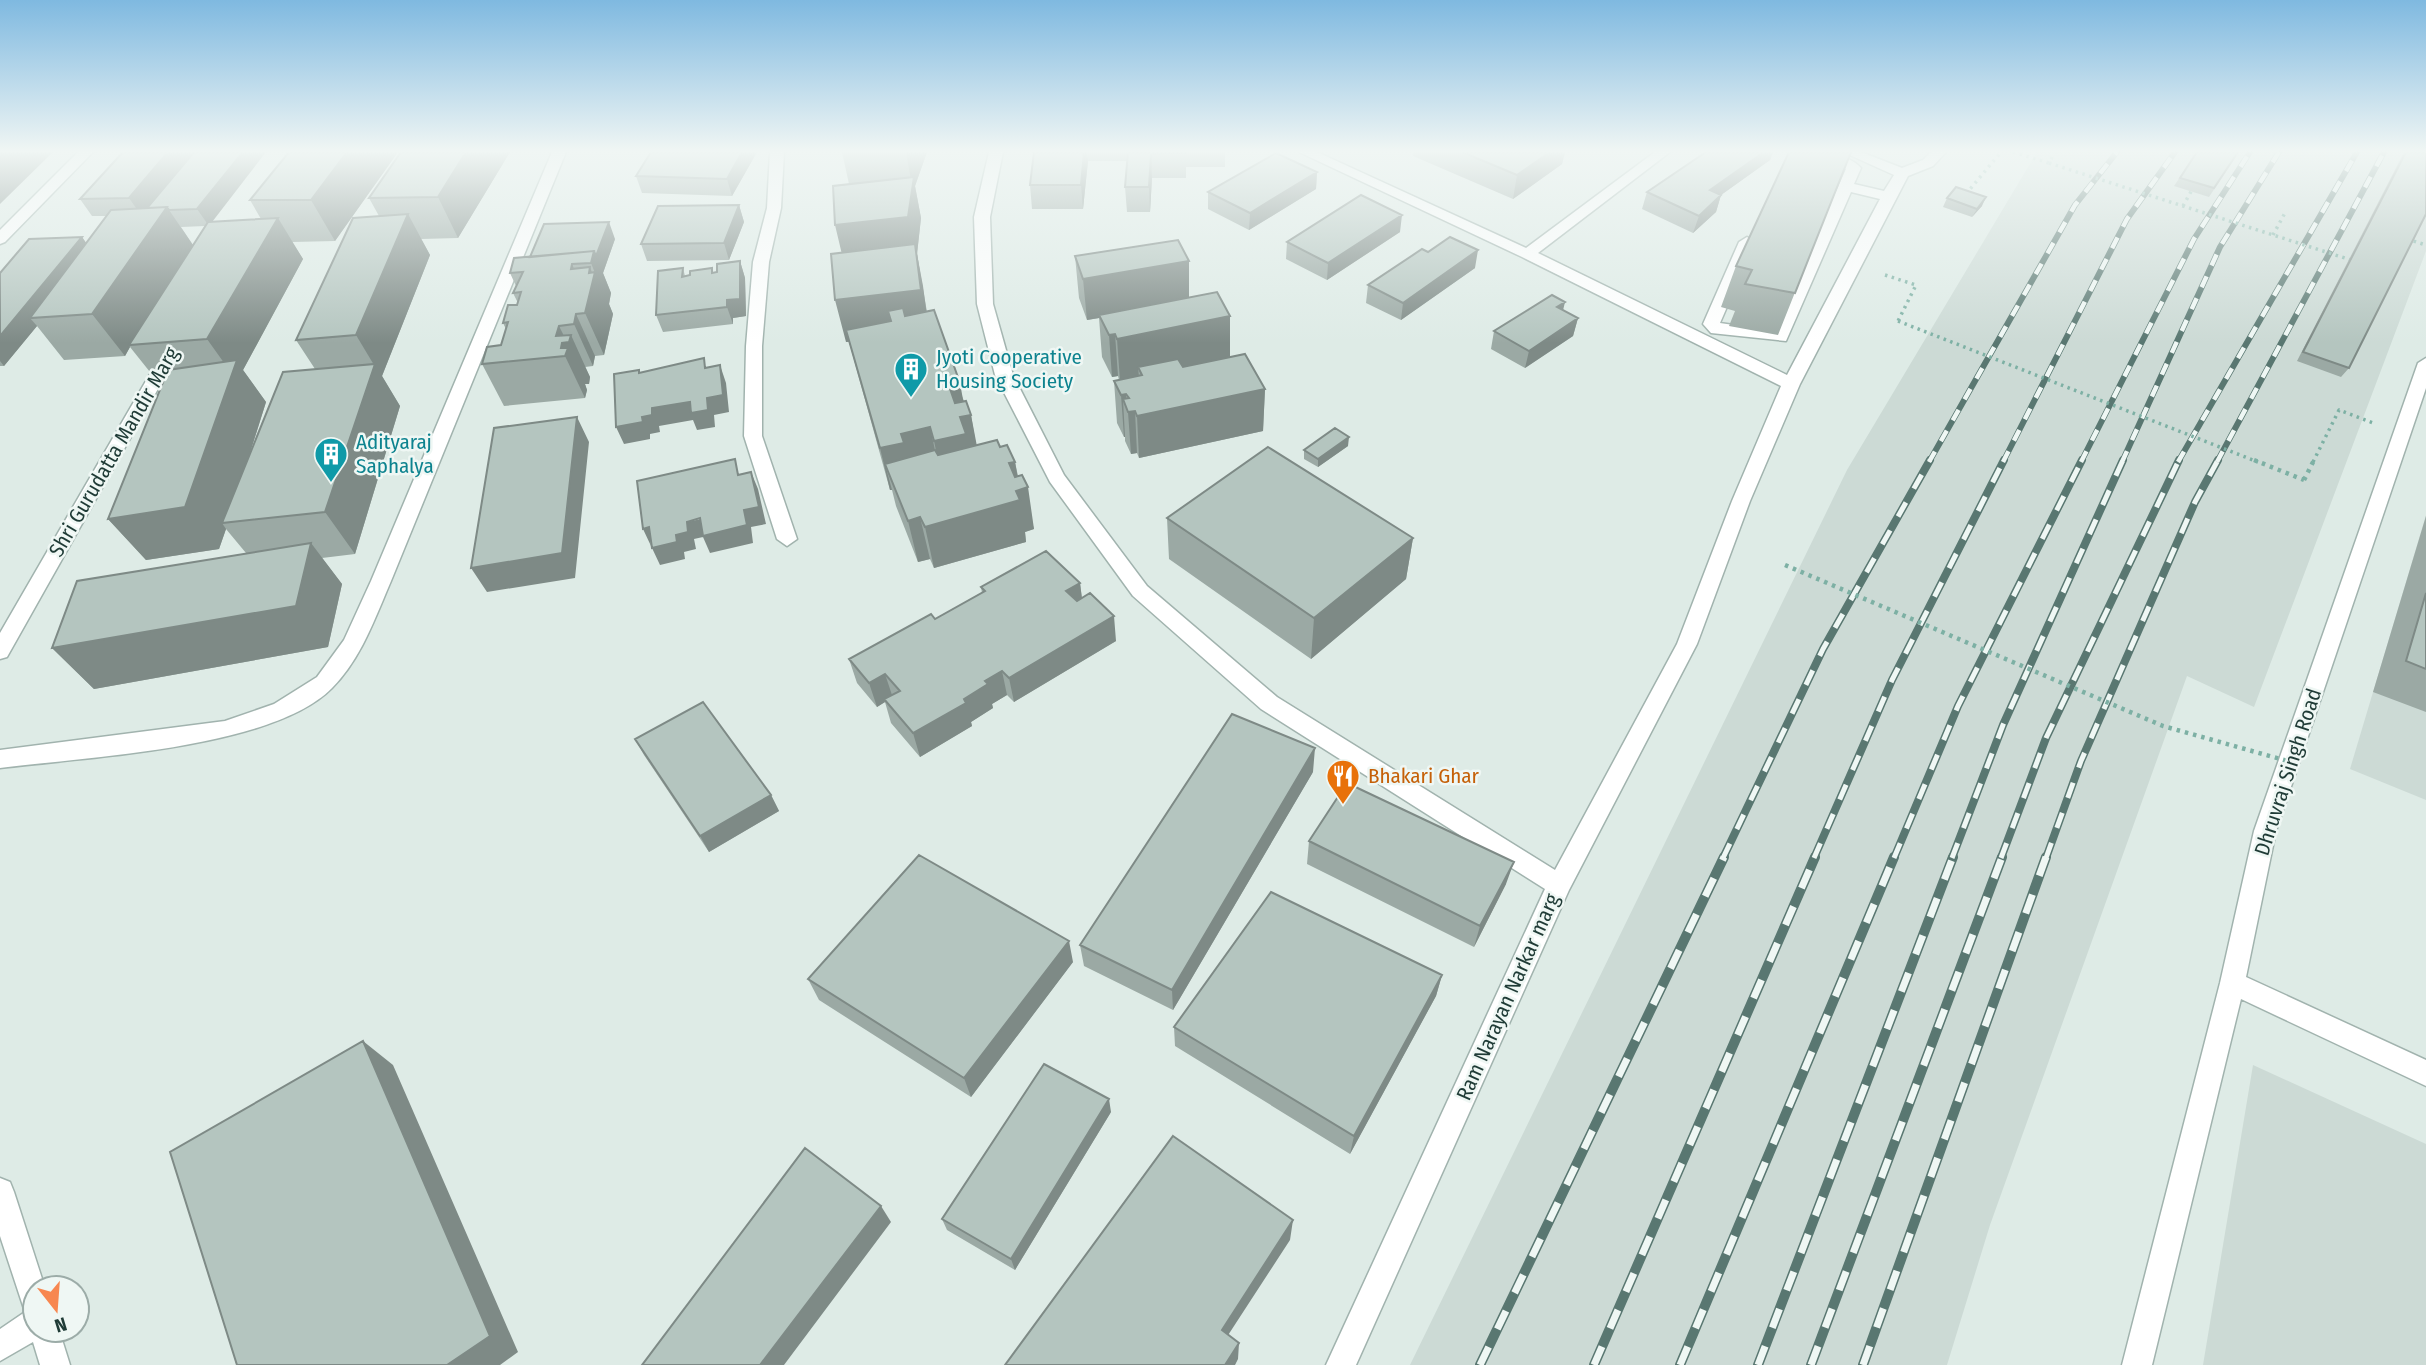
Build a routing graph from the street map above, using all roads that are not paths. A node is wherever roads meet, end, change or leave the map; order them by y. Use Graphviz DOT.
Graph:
graph roads {
  1 [pos="23,216"];
  2 [pos="533,216"];
  3 [pos="772,216"];
  4 [pos="982,216"];
  5 [pos="1444,216"];
  6 [pos="1578,216"];
  7 [pos="1833,216"];
  8 [pos="1879,216"];
  9 [pos="1755,225"];
  10 [pos="0,239"];
  11 [pos="1527,254"];
  12 [pos="178,339"];
  13 [pos="2426,363"];
  14 [pos="1791,384"];
  15 [pos="787,539"];
  16 [pos="0,651"];
  17 [pos="0,759"];
  18 [pos="1559,886"];
  19 [pos="2232,983"];
  20 [pos="2426,1073"];
  21 [pos="0,1192"];
  22 [pos="26,1274"];
  23 [pos="21,1332"];
  24 [pos="48,1344"];
  25 [pos="0,1346"];
  26 [pos="55,1365"];
  27 [pos="1341,1365"];
  28 [pos="2137,1365"];
  1 -- 10 [label="street"];
  2 -- 17 [label="street"];
  3 -- 15 [label="street"];
  4 -- 18 [label="street, Ram Narayan Narkar marg"];
  5 -- 11 [label="street"];
  6 -- 11 [label="street"];
  7 -- 9 [label="street"];
  8 -- 14 [label="street"];
  11 -- 14 [label="street"];
  12 -- 16 [label="street, Shri Gurudatta Mandir Marg"];
  13 -- 19 [label="street, Dhruvraj Singh Road"];
  14 -- 18 [label="street"];
  18 -- 27 [label="street, Ram Narayan Narkar marg"];
  19 -- 20 [label="street"];
  19 -- 28 [label="street, Dhruvraj Singh Road"];
  21 -- 22 [label="street"];
  23 -- 25 [label="street"];
  24 -- 26 [label="street"];
}
